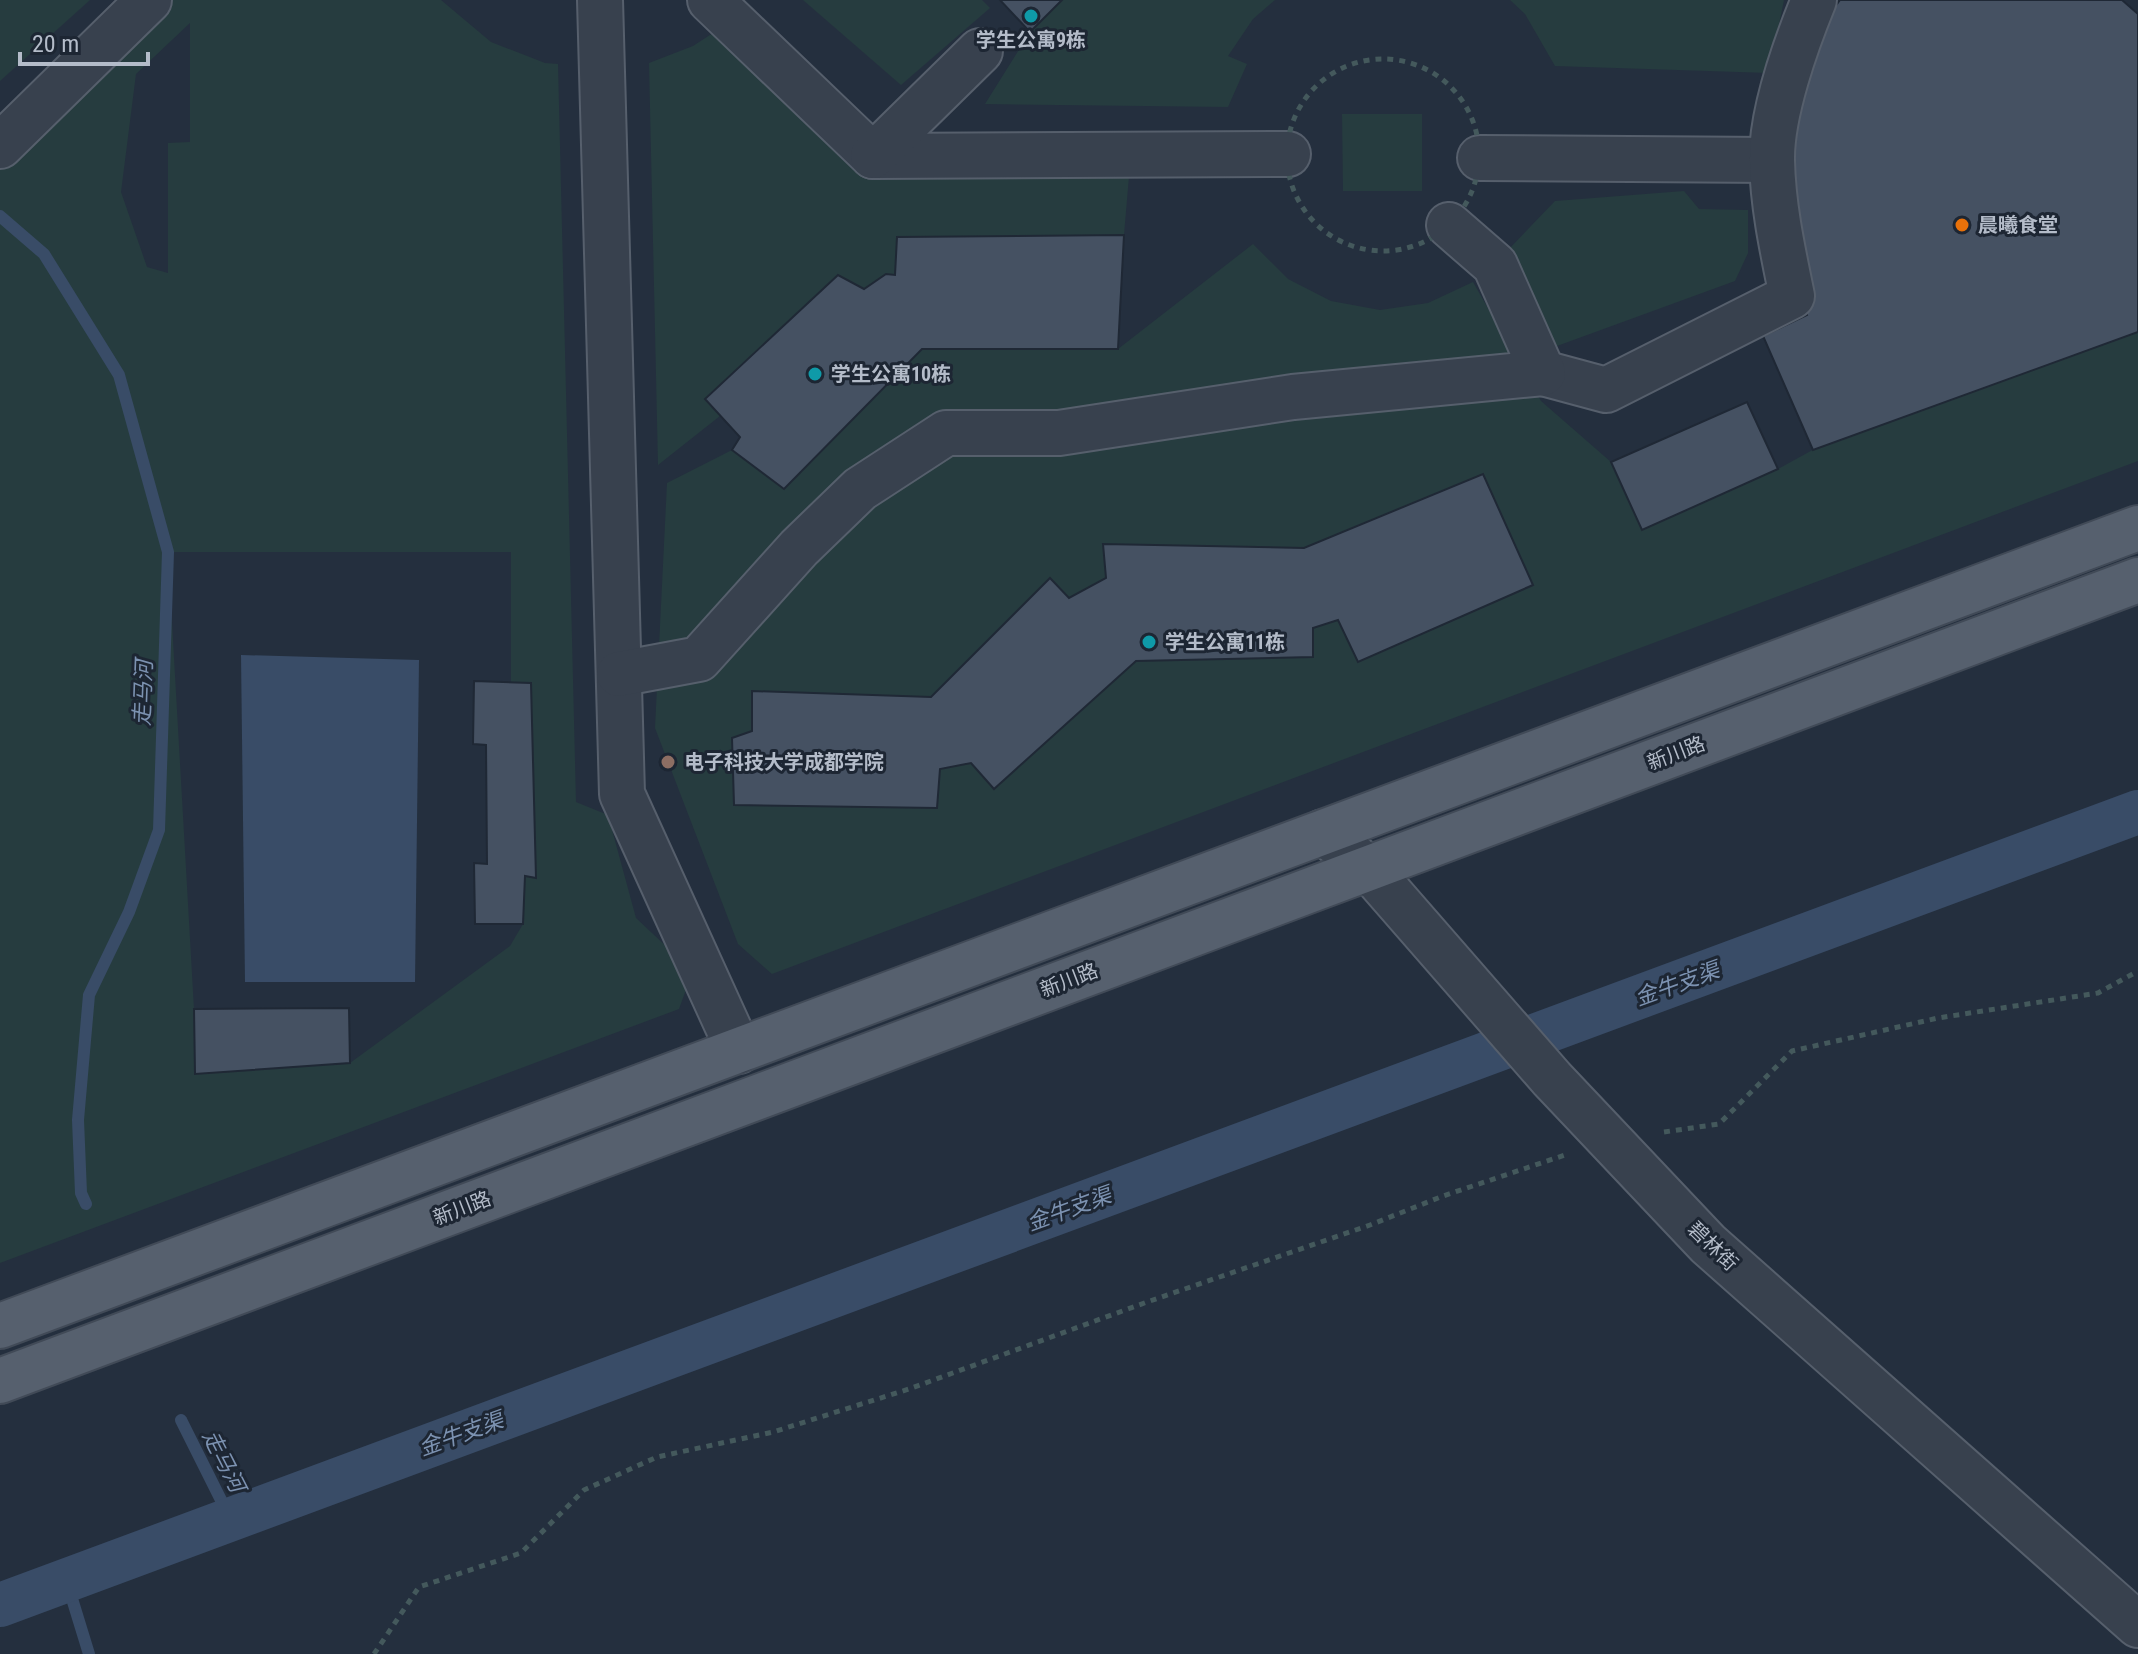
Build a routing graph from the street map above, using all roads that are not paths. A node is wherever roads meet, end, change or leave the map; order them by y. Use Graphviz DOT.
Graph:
graph roads {
  1 [pos="149,0"];
  2 [pos="600,0"];
  3 [pos="710,0"];
  4 [pos="1814,0"];
  5 [pos="980,51"];
  6 [pos="0,146"];
  7 [pos="1288,154"];
  8 [pos="873,156"];
  9 [pos="1480,158"];
  10 [pos="1772,160"];
  11 [pos="1449,225"];
  12 [pos="1543,373"];
  13 [pos="2138,528"];
  14 [pos="2138,580"];
  15 [pos="619,674"];
  16 [pos="1323,832"];
  17 [pos="1368,868"];
  18 [pos="739,1051"];
  19 [pos="0,1326"];
  20 [pos="0,1381"];
  21 [pos="2138,1625"];
  1 -- 6 [label="street"];
  2 -- 15 [label="street"];
  3 -- 8 [label="street"];
  4 -- 10 [label="street"];
  5 -- 8 [label="street"];
  7 -- 8 [label="street"];
  9 -- 10 [label="street"];
  10 -- 12 [label="street"];
  11 -- 12 [label="street"];
  12 -- 15 [label="street"];
  13 -- 16 [label="main road"];
  14 -- 17 [label="main road, 新川路"];
  15 -- 18 [label="street"];
  16 -- 17 [label="street, 碧林街"];
  16 -- 18 [label="main road"];
  17 -- 20 [label="main road, 新川路"];
  17 -- 21 [label="street, 碧林街"];
  18 -- 19 [label="main road"];
}
